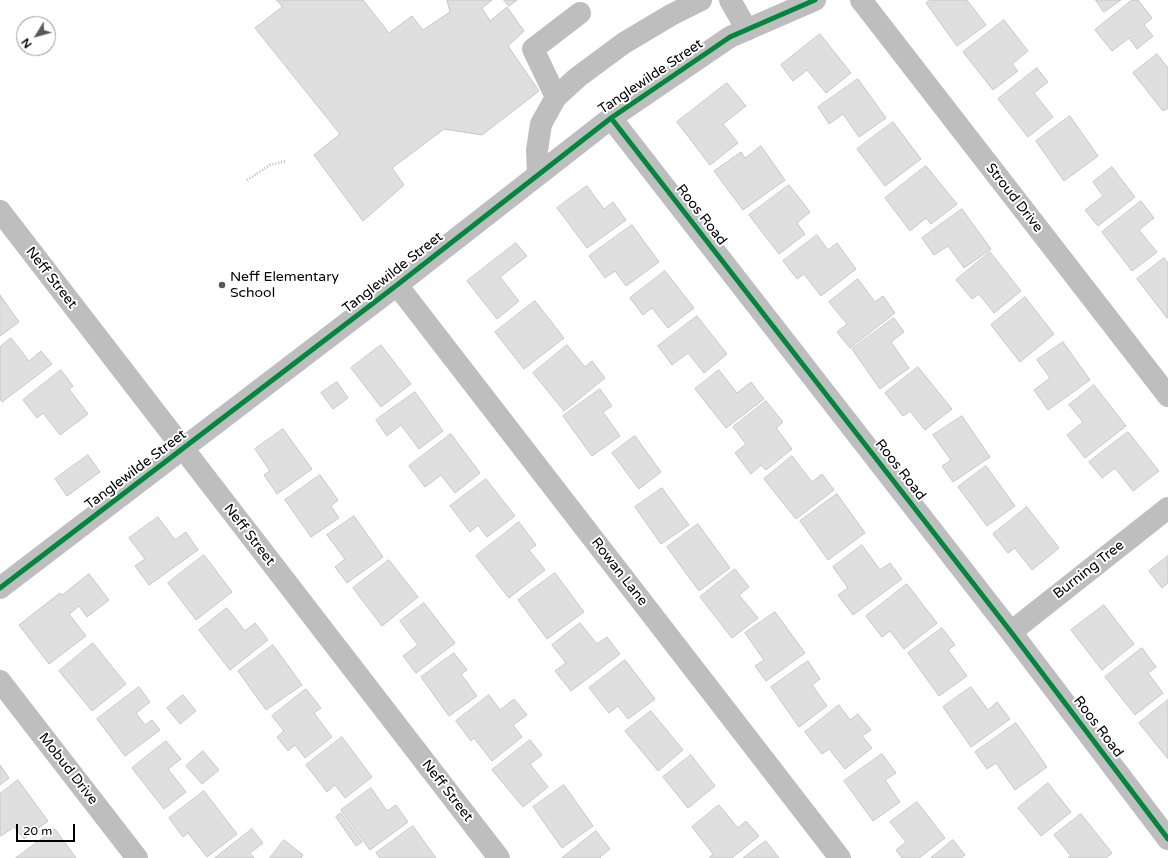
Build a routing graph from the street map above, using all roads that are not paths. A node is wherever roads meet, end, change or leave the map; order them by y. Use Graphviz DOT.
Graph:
graph roads {
  1 [pos="701,0"];
  2 [pos="730,0"];
  3 [pos="815,0"];
  4 [pos="861,0"];
  5 [pos="580,13"];
  6 [pos="747,30"];
  7 [pos="556,96"];
  8 [pos="611,118"];
  9 [pos="538,175"];
  10 [pos="0,211"];
  11 [pos="397,285"];
  12 [pos="1168,396"];
  13 [pos="183,450"];
  14 [pos="1168,508"];
  15 [pos="0,588"];
  16 [pos="1010,632"];
  17 [pos="0,681"];
  18 [pos="1168,839"];
  19 [pos="137,858"];
  20 [pos="499,858"];
  21 [pos="840,858"];
  1 -- 7 [label="street"];
  2 -- 6 [label="street"];
  3 -- 6 [label="street, Tanglewilde Street"];
  4 -- 12 [label="street, Stroud Drive"];
  5 -- 7 [label="street"];
  6 -- 8 [label="street, Tanglewilde Street"];
  7 -- 9 [label="street"];
  8 -- 9 [label="street, Tanglewilde Street"];
  8 -- 16 [label="street, Roos Road"];
  9 -- 11 [label="street, Tanglewilde Street"];
  10 -- 13 [label="street, Neff Street"];
  11 -- 13 [label="street, Tanglewilde Street"];
  11 -- 21 [label="street, Rowan Lane"];
  13 -- 15 [label="street, Tanglewilde Street"];
  13 -- 20 [label="street, Neff Street"];
  14 -- 16 [label="street, Burning Tree"];
  16 -- 18 [label="street, Roos Road"];
  17 -- 19 [label="street, Mobud Drive"];
}
